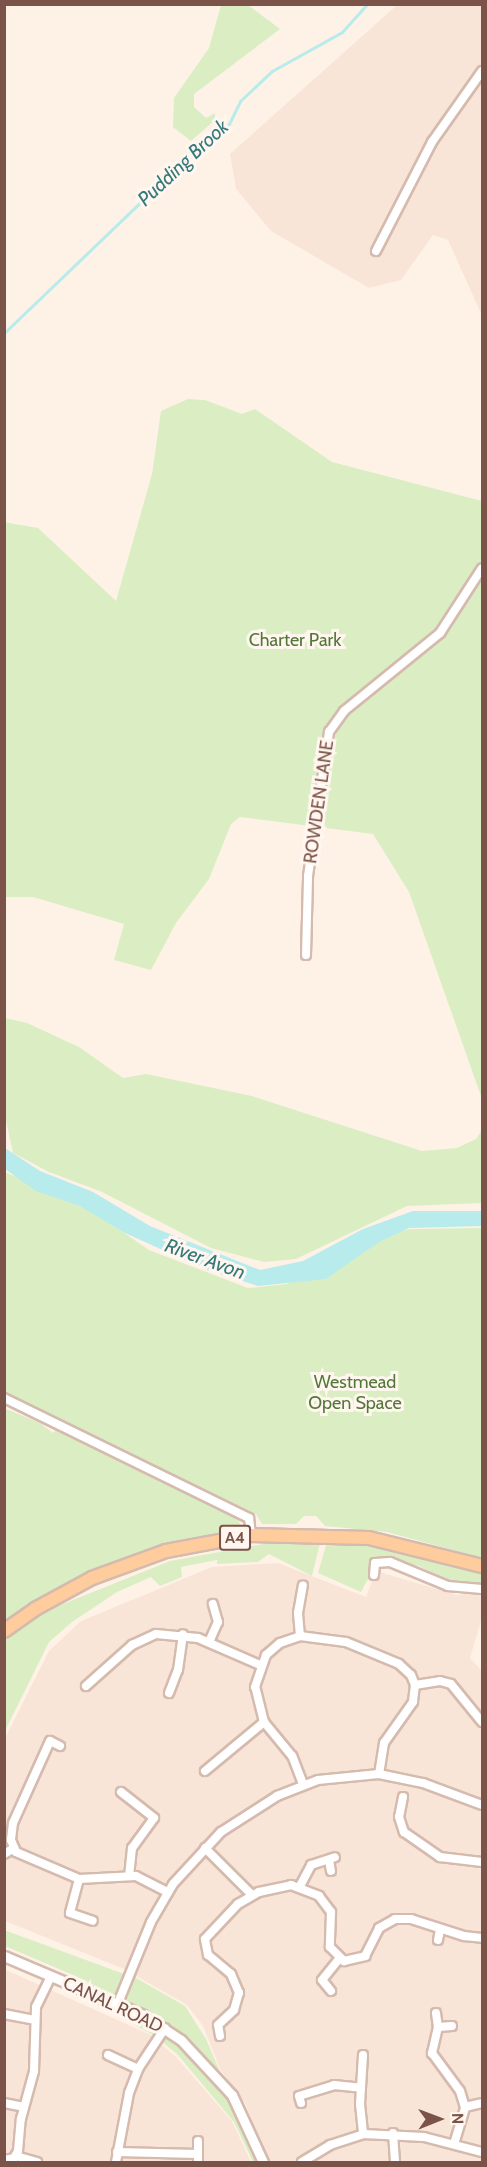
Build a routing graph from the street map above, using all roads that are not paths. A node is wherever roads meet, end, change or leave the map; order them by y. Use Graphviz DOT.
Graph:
graph roads {
  1 [pos="483,71"];
  2 [pos="376,251"];
  3 [pos="483,568"];
  4 [pos="306,955"];
  5 [pos="4,1398"];
  6 [pos="251,1535"];
  7 [pos="483,1566"];
  8 [pos="374,1575"];
  9 [pos="303,1585"];
  10 [pos="483,1589"];
  11 [pos="213,1604"];
  12 [pos="4,1631"];
  13 [pos="183,1634"];
  14 [pos="300,1636"];
  15 [pos="209,1642"];
  16 [pos="260,1665"];
  17 [pos="415,1685"];
  18 [pos="86,1686"];
  19 [pos="169,1693"];
  20 [pos="264,1722"];
  21 [pos="483,1722"];
  22 [pos="60,1746"];
  23 [pos="206,1771"];
  24 [pos="379,1774"];
  25 [pos="303,1784"];
  26 [pos="121,1792"];
  27 [pos="403,1797"];
  28 [pos="483,1805"];
  29 [pos="14,1848"];
  30 [pos="205,1848"];
  31 [pos="4,1854"];
  32 [pos="483,1862"];
  33 [pos="331,1871"];
  34 [pos="129,1875"];
  35 [pos="80,1879"];
  36 [pos="300,1886"];
  37 [pos="168,1892"];
  38 [pos="252,1895"];
  39 [pos="93,1922"];
  40 [pos="440,1930"];
  41 [pos="483,1938"];
  42 [pos="438,1940"];
  43 [pos="4,1956"];
  44 [pos="339,1959"];
  45 [pos="51,1976"];
  46 [pos="331,1991"];
  47 [pos="118,2004"];
  48 [pos="436,2013"];
  49 [pos="4,2014"];
  50 [pos="34,2020"];
  51 [pos="452,2026"];
  52 [pos="438,2027"];
  53 [pos="165,2028"];
  54 [pos="220,2036"];
  55 [pos="367,2059"];
  56 [pos="109,2061"];
  57 [pos="138,2069"];
  58 [pos="361,2088"];
  59 [pos="4,2103"];
  60 [pos="301,2103"];
  61 [pos="483,2103"];
  62 [pos="24,2106"];
  63 [pos="465,2107"];
  64 [pos="393,2133"];
  65 [pos="363,2134"];
  66 [pos="198,2141"];
  67 [pos="454,2144"];
  68 [pos="117,2152"];
  69 [pos="483,2152"];
  70 [pos="16,2156"];
  71 [pos="198,2158"];
  72 [pos="4,2160"];
  73 [pos="40,2162"];
  74 [pos="116,2163"];
  75 [pos="263,2163"];
  76 [pos="302,2163"];
  77 [pos="394,2163"];
  1 -- 2 [label="street"];
  3 -- 4 [label="street, ROWDEN LANE"];
  5 -- 6 [label="street"];
  6 -- 7 [label="main road, A4"];
  6 -- 12 [label="main road, A4"];
  8 -- 10 [label="street"];
  9 -- 14 [label="street"];
  11 -- 15 [label="street"];
  13 -- 15 [label="street"];
  13 -- 18 [label="street"];
  13 -- 19 [label="street"];
  14 -- 16 [label="street"];
  14 -- 17 [label="street"];
  15 -- 16 [label="street"];
  16 -- 20 [label="street"];
  17 -- 21 [label="street"];
  17 -- 24 [label="street"];
  20 -- 23 [label="street"];
  20 -- 25 [label="street"];
  22 -- 29 [label="street"];
  24 -- 25 [label="street"];
  24 -- 28 [label="street"];
  25 -- 30 [label="street"];
  26 -- 34 [label="street"];
  27 -- 32 [label="street"];
  29 -- 31 [label="street"];
  29 -- 35 [label="street"];
  30 -- 37 [label="street"];
  30 -- 38 [label="street"];
  33 -- 36 [label="street"];
  34 -- 35 [label="street"];
  34 -- 37 [label="street"];
  35 -- 39 [label="street"];
  36 -- 38 [label="street"];
  36 -- 44 [label="street"];
  37 -- 47 [label="street"];
  38 -- 54 [label="street"];
  40 -- 41 [label="street"];
  40 -- 42 [label="street"];
  40 -- 44 [label="street"];
  43 -- 45 [label="street, CANAL ROAD"];
  44 -- 46 [label="street"];
  45 -- 47 [label="street, CANAL ROAD"];
  45 -- 50 [label="street"];
  47 -- 53 [label="street, CANAL ROAD"];
  48 -- 52 [label="street"];
  49 -- 50 [label="street"];
  50 -- 62 [label="street"];
  51 -- 52 [label="street"];
  52 -- 63 [label="street"];
  53 -- 57 [label="street"];
  53 -- 75 [label="street, CANAL ROAD"];
  55 -- 58 [label="street"];
  56 -- 57 [label="street"];
  57 -- 68 [label="street"];
  58 -- 60 [label="street"];
  58 -- 65 [label="street"];
  59 -- 62 [label="street"];
  61 -- 63 [label="street"];
  62 -- 70 [label="street"];
  63 -- 67 [label="street"];
  64 -- 65 [label="street"];
  64 -- 67 [label="street"];
  64 -- 77 [label="street"];
  65 -- 76 [label="street"];
  66 -- 71 [label="street"];
  67 -- 69 [label="street"];
  68 -- 71 [label="street"];
  68 -- 74 [label="street"];
  70 -- 72 [label="street"];
  70 -- 73 [label="street"];
}
